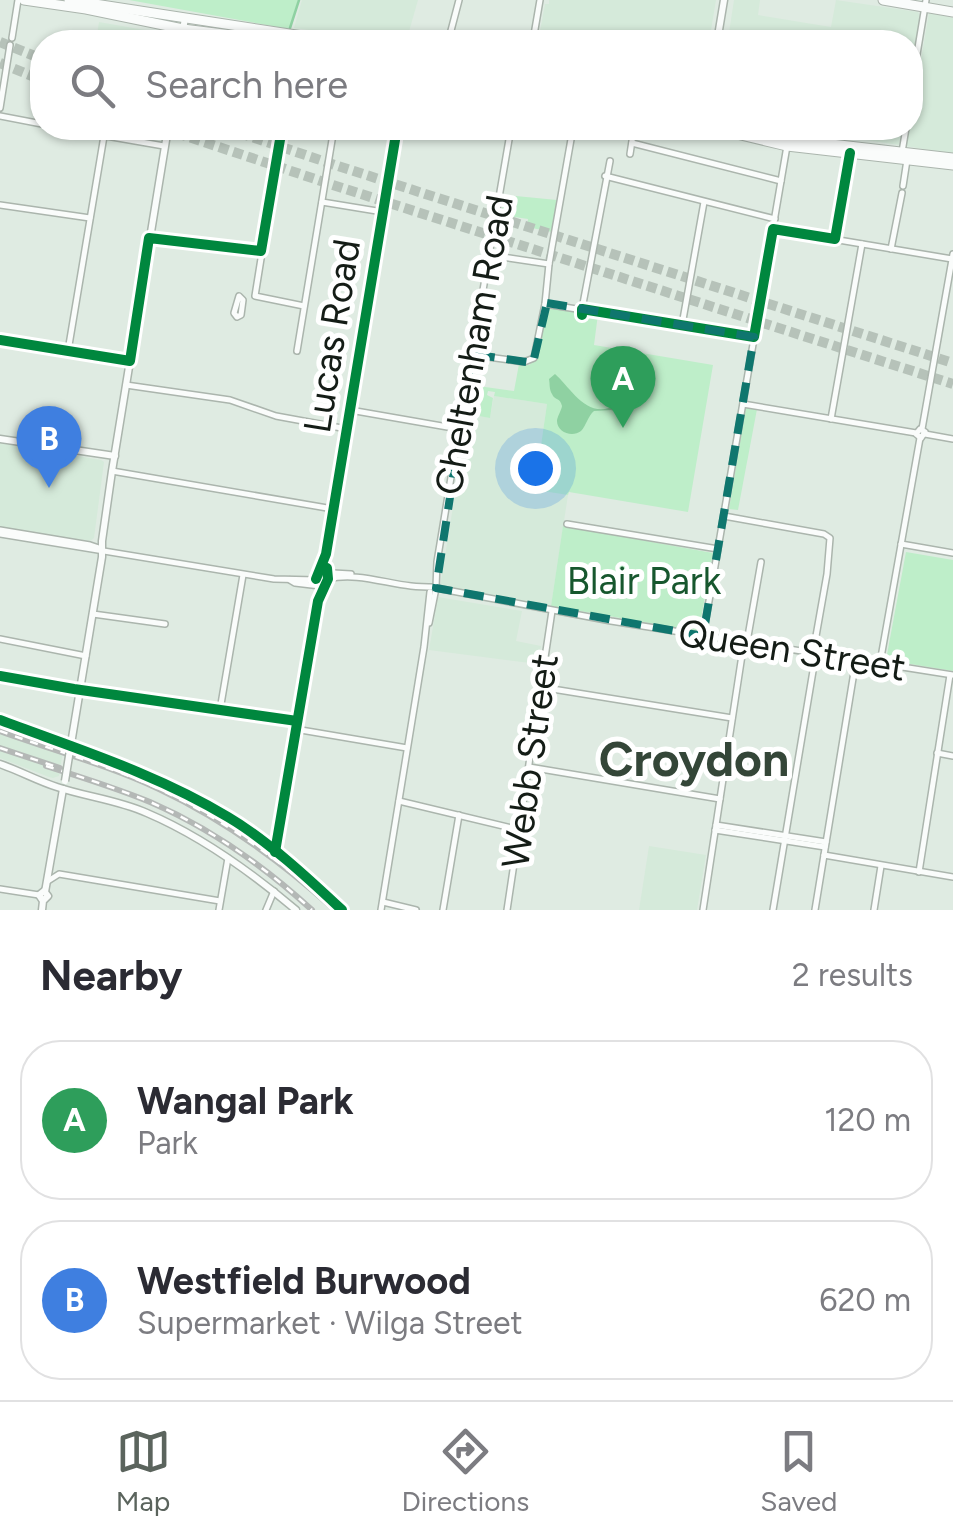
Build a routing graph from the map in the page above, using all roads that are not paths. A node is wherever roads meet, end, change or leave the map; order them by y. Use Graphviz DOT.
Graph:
graph roads {
  1 [pos="21,0"];
  2 [pos="69,0"];
  3 [pos="458,0"];
  4 [pos="540,0"];
  5 [pos="724,0"];
  6 [pos="882,0"];
  7 [pos="111,3"];
  8 [pos="926,3"];
  9 [pos="124,4"];
  10 [pos="953,12"];
  11 [pos="184,24"];
  12 [pos="183,30"];
  13 [pos="225,30"];
  14 [pos="451,30"];
  15 [pos="535,30"];
  16 [pos="719,30"];
  17 [pos="921,30"];
  18 [pos="0,108"];
  19 [pos="0,116"];
  20 [pos="30,122"];
  21 [pos="103,140"];
  22 [pos="128,140"];
  23 [pos="165,140"];
  24 [pos="280,140"];
  25 [pos="332,140"];
  26 [pos="395,140"];
  27 [pos="509,140"];
  28 [pos="571,140"];
  29 [pos="762,140"];
  30 [pos="791,140"];
  31 [pos="905,140"];
  32 [pos="632,142"];
  33 [pos="164,146"];
  34 [pos="787,146"];
  35 [pos="850,153"];
  36 [pos="630,154"];
  37 [pos="904,156"];
  38 [pos="610,161"];
  39 [pos="953,162"];
  40 [pos="605,176"];
  41 [pos="781,181"];
  42 [pos="322,202"];
  43 [pos="704,202"];
  44 [pos="0,205"];
  45 [pos="383,212"];
  46 [pos="90,218"];
  47 [pos="774,220"];
  48 [pos="773,228"];
  49 [pos="149,238"];
  50 [pos="835,239"];
  51 [pos="862,244"];
  52 [pos="892,249"];
  53 [pos="261,251"];
  54 [pos="488,256"];
  55 [pos="952,256"];
  56 [pos="549,264"];
  57 [pos="255,296"];
  58 [pos="243,298"];
  59 [pos="545,304"];
  60 [pos="304,306"];
  61 [pos="582,308"];
  62 [pos="682,325"];
  63 [pos="754,337"];
  64 [pos="0,340"];
  65 [pos="68,350"];
  66 [pos="298,350"];
  67 [pos="472,354"];
  68 [pos="130,360"];
  69 [pos="126,384"];
  70 [pos="743,404"];
  71 [pos="350,410"];
  72 [pos="830,420"];
  73 [pos="347,429"];
  74 [pos="458,429"];
  75 [pos="921,433"];
  76 [pos="0,438"];
  77 [pos="953,439"];
  78 [pos="115,456"];
  79 [pos="112,472"];
  80 [pos="334,509"];
  81 [pos="724,516"];
  82 [pos="567,524"];
  83 [pos="0,532"];
  84 [pos="902,544"];
  85 [pos="718,549"];
  86 [pos="102,550"];
  87 [pos="953,553"];
  88 [pos="326,554"];
  89 [pos="761,562"];
  90 [pos="244,574"];
  91 [pos="326,578"];
  92 [pos="316,582"];
  93 [pos="433,590"];
  94 [pos="318,601"];
  95 [pos="552,611"];
  96 [pos="93,614"];
  97 [pos="164,624"];
  98 [pos="704,636"];
  99 [pos="0,639"];
  100 [pos="745,642"];
  101 [pos="815,653"];
  102 [pos="86,656"];
  103 [pos="856,660"];
  104 [pos="880,663"];
  105 [pos="951,675"];
  106 [pos="0,676"];
  107 [pos="540,687"];
  108 [pos="80,690"];
  109 [pos="220,710"];
  110 [pos="732,718"];
  111 [pos="0,720"];
  112 [pos="297,721"];
  113 [pos="295,729"];
  114 [pos="408,748"];
  115 [pos="70,749"];
  116 [pos="938,754"];
  117 [pos="953,756"];
  118 [pos="0,764"];
  119 [pos="529,767"];
  120 [pos="64,785"];
  121 [pos="720,799"];
  122 [pos="398,801"];
  123 [pos="458,815"];
  124 [pos="716,827"];
  125 [pos="520,830"];
  126 [pos="785,838"];
  127 [pos="825,848"];
  128 [pos="275,852"];
  129 [pos="228,858"];
  130 [pos="50,861"];
  131 [pos="881,866"];
  132 [pos="919,872"];
  133 [pos="60,874"];
  134 [pos="953,877"];
  135 [pos="47,882"];
  136 [pos="0,889"];
  137 [pos="274,891"];
  138 [pos="42,899"];
  139 [pos="220,901"];
  140 [pos="383,902"];
  141 [pos="219,910"];
  142 [pos="266,910"];
  143 [pos="296,910"];
  144 [pos="342,910"];
  145 [pos="382,910"];
  146 [pos="416,910"];
  147 [pos="443,910"];
  148 [pos="507,910"];
  149 [pos="703,910"];
  150 [pos="774,910"];
  151 [pos="815,910"];
  152 [pos="874,910"];
  1 -- 11 [label="main road"];
  1 -- 18 [label="street"];
  2 -- 7 [label="main road"];
  3 -- 14 [label="street"];
  4 -- 15 [label="street"];
  5 -- 16 [label="main road"];
  6 -- 8 [label="main road"];
  7 -- 9 [label="main road"];
  8 -- 10 [label="main road"];
  8 -- 17 [label="street"];
  9 -- 11 [label="main road"];
  11 -- 12 [label="main road"];
  11 -- 13 [label="main road"];
  19 -- 20 [label="street"];
  21 -- 46 [label="street"];
  22 -- 33 [label="street"];
  23 -- 33 [label="main road"];
  24 -- 53 [label="street"];
  25 -- 42 [label="street"];
  26 -- 45 [label="street, Lucas Road"];
  27 -- 54 [label="street, Cheltenham Road"];
  28 -- 56 [label="street"];
  29 -- 34 [label="main road"];
  30 -- 37 [label="main road"];
  31 -- 37 [label="street"];
  32 -- 36 [label="street"];
  32 -- 41 [label="street"];
  33 -- 49 [label="main road"];
  34 -- 35 [label="main road"];
  34 -- 41 [label="street"];
  35 -- 37 [label="main road"];
  35 -- 50 [label="street"];
  37 -- 39 [label="main road"];
  37 -- 52 [label="street"];
  38 -- 40 [label="street"];
  40 -- 43 [label="street"];
  40 -- 61 [label="street"];
  41 -- 47 [label="street"];
  42 -- 45 [label="street"];
  42 -- 60 [label="street"];
  43 -- 47 [label="street"];
  43 -- 62 [label="street"];
  44 -- 46 [label="street"];
  45 -- 71 [label="street, Lucas Road"];
  46 -- 65 [label="street"];
  47 -- 48 [label="street"];
  48 -- 50 [label="street"];
  48 -- 63 [label="street"];
  49 -- 53 [label="street"];
  49 -- 68 [label="main road"];
  50 -- 51 [label="street"];
  51 -- 52 [label="street"];
  51 -- 72 [label="street"];
  52 -- 55 [label="street"];
  53 -- 57 [label="street"];
  54 -- 56 [label="street"];
  54 -- 67 [label="street, Cheltenham Road"];
  55 -- 75 [label="street"];
  56 -- 59 [label="street"];
  57 -- 58 [label="street"];
  57 -- 60 [label="street"];
  59 -- 61 [label="street"];
  59 -- 67 [label="street"];
  60 -- 66 [label="street"];
  61 -- 62 [label="street"];
  62 -- 63 [label="street"];
  63 -- 70 [label="street"];
  64 -- 65 [label="street"];
  65 -- 68 [label="street"];
  67 -- 74 [label="street, Cheltenham Road"];
  68 -- 69 [label="main road"];
  69 -- 73 [label="street"];
  69 -- 78 [label="main road"];
  70 -- 72 [label="street"];
  70 -- 81 [label="street"];
  71 -- 73 [label="street, Lucas Road"];
  71 -- 74 [label="street"];
  72 -- 75 [label="street"];
  73 -- 80 [label="street, Lucas Road"];
  74 -- 93 [label="street, Cheltenham Road"];
  75 -- 77 [label="street"];
  75 -- 84 [label="street"];
  76 -- 78 [label="main road"];
  78 -- 79 [label="main road"];
  79 -- 80 [label="street"];
  79 -- 86 [label="main road"];
  80 -- 88 [label="street, Lucas Road"];
  81 -- 85 [label="street"];
  81 -- 101 [label="street"];
  82 -- 85 [label="street"];
  83 -- 86 [label="street, Queen Street"];
  84 -- 87 [label="street"];
  84 -- 104 [label="street"];
  85 -- 98 [label="street"];
  86 -- 90 [label="street, Queen Street"];
  86 -- 96 [label="main road"];
  88 -- 91 [label="street, Lucas Road"];
  88 -- 92 [label="street, Lucas Road"];
  89 -- 100 [label="street"];
  90 -- 92 [label="street, Queen Street"];
  90 -- 109 [label="street"];
  91 -- 92 [label="street, Queen Street"];
  91 -- 93 [label="street, Queen Street"];
  91 -- 94 [label="street, Lucas Road"];
  92 -- 94 [label="street, Lucas Road"];
  93 -- 95 [label="street, Queen Street"];
  93 -- 114 [label="street, Cheltenham Road"];
  94 -- 112 [label="street, Lucas Road"];
  95 -- 98 [label="street, Queen Street"];
  95 -- 107 [label="street, Webb Street"];
  96 -- 97 [label="street"];
  96 -- 102 [label="main road"];
  98 -- 100 [label="street, Queen Street"];
  99 -- 102 [label="street"];
  100 -- 101 [label="street, Queen Street"];
  100 -- 110 [label="street"];
  101 -- 103 [label="street, Queen Street"];
  101 -- 126 [label="street"];
  102 -- 108 [label="main road"];
  103 -- 104 [label="street, Queen Street"];
  103 -- 127 [label="street"];
  104 -- 105 [label="street, Queen Street"];
  105 -- 116 [label="street"];
  106 -- 108 [label="street"];
  107 -- 110 [label="street"];
  107 -- 119 [label="street, Webb Street"];
  108 -- 109 [label="street"];
  108 -- 115 [label="main road"];
  109 -- 112 [label="street"];
  110 -- 121 [label="street"];
  111 -- 115 [label="street"];
  112 -- 113 [label="street, Lucas Road"];
  113 -- 114 [label="street"];
  113 -- 128 [label="street, Lucas Road"];
  114 -- 122 [label="street, Cheltenham Road"];
  115 -- 120 [label="main road, bridge"];
  115 -- 128 [label="street"];
  116 -- 117 [label="street"];
  116 -- 132 [label="street"];
  118 -- 120 [label="main road"];
  119 -- 121 [label="street"];
  119 -- 125 [label="street, Webb Street"];
  120 -- 129 [label="main road"];
  120 -- 130 [label="main road"];
  121 -- 124 [label="street"];
  122 -- 123 [label="street"];
  122 -- 140 [label="street, Cheltenham Road"];
  123 -- 125 [label="street"];
  123 -- 147 [label="street"];
  124 -- 126 [label="street"];
  124 -- 149 [label="street"];
  125 -- 148 [label="street, Webb Street"];
  126 -- 127 [label="street"];
  126 -- 150 [label="street"];
  127 -- 131 [label="street"];
  127 -- 151 [label="street"];
  128 -- 144 [label="street"];
  129 -- 137 [label="main road"];
  129 -- 139 [label="street"];
  130 -- 133 [label="street"];
  130 -- 135 [label="main road"];
  131 -- 132 [label="street"];
  131 -- 152 [label="street"];
  132 -- 134 [label="street"];
  133 -- 135 [label="street"];
  133 -- 139 [label="street"];
  135 -- 138 [label="main road"];
  136 -- 138 [label="street"];
  137 -- 142 [label="street"];
  137 -- 143 [label="main road"];
  139 -- 141 [label="street"];
  140 -- 145 [label="street, Cheltenham Road"];
  140 -- 146 [label="street"];
}
